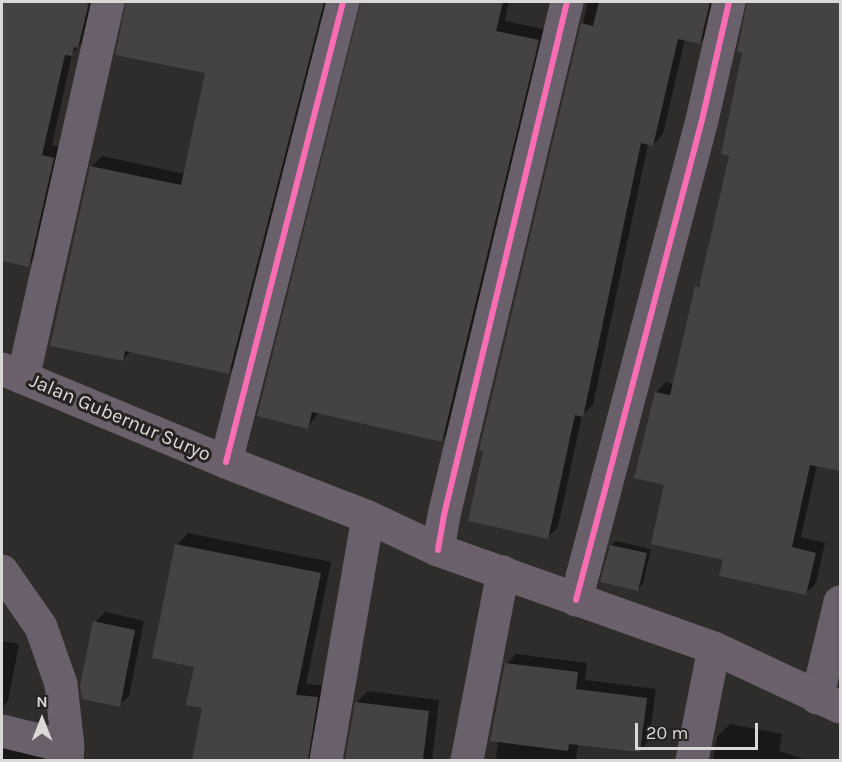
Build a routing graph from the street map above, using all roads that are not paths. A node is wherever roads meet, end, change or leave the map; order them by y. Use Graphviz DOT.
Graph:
graph roads {
  1 [pos="108,2"];
  2 [pos="343,2"];
  3 [pos="567,2"];
  4 [pos="729,2"];
  5 [pos="12,373"];
  6 [pos="226,462"];
  7 [pos="368,517"];
  8 [pos="438,550"];
  9 [pos="2,570"];
  10 [pos="503,572"];
  11 [pos="576,600"];
  12 [pos="840,602"];
  13 [pos="714,648"];
  14 [pos="829,702"];
  15 [pos="2,731"];
  16 [pos="67,754"];
  17 [pos="326,760"];
  18 [pos="467,760"];
  19 [pos="692,760"];
  1 -- 5 [label="street"];
  2 -- 6 [label="street"];
  3 -- 8 [label="street"];
  4 -- 11 [label="street"];
  5 -- 6 [label="main road, Jalan Gubernur Suryo"];
  6 -- 7 [label="main road, Jalan Gubernur Suryo"];
  7 -- 8 [label="main road, Jalan Gubernur Suryo"];
  7 -- 17 [label="street"];
  8 -- 10 [label="main road, Jalan Gubernur Suryo"];
  9 -- 16 [label="street"];
  10 -- 11 [label="main road, Jalan Gubernur Suryo"];
  10 -- 18 [label="street"];
  11 -- 13 [label="main road, Jalan Gubernur Suryo"];
  12 -- 14 [label="street"];
  13 -- 14 [label="main road, Jalan Gubernur Suryo"];
  13 -- 19 [label="street"];
  15 -- 16 [label="street"];
}
